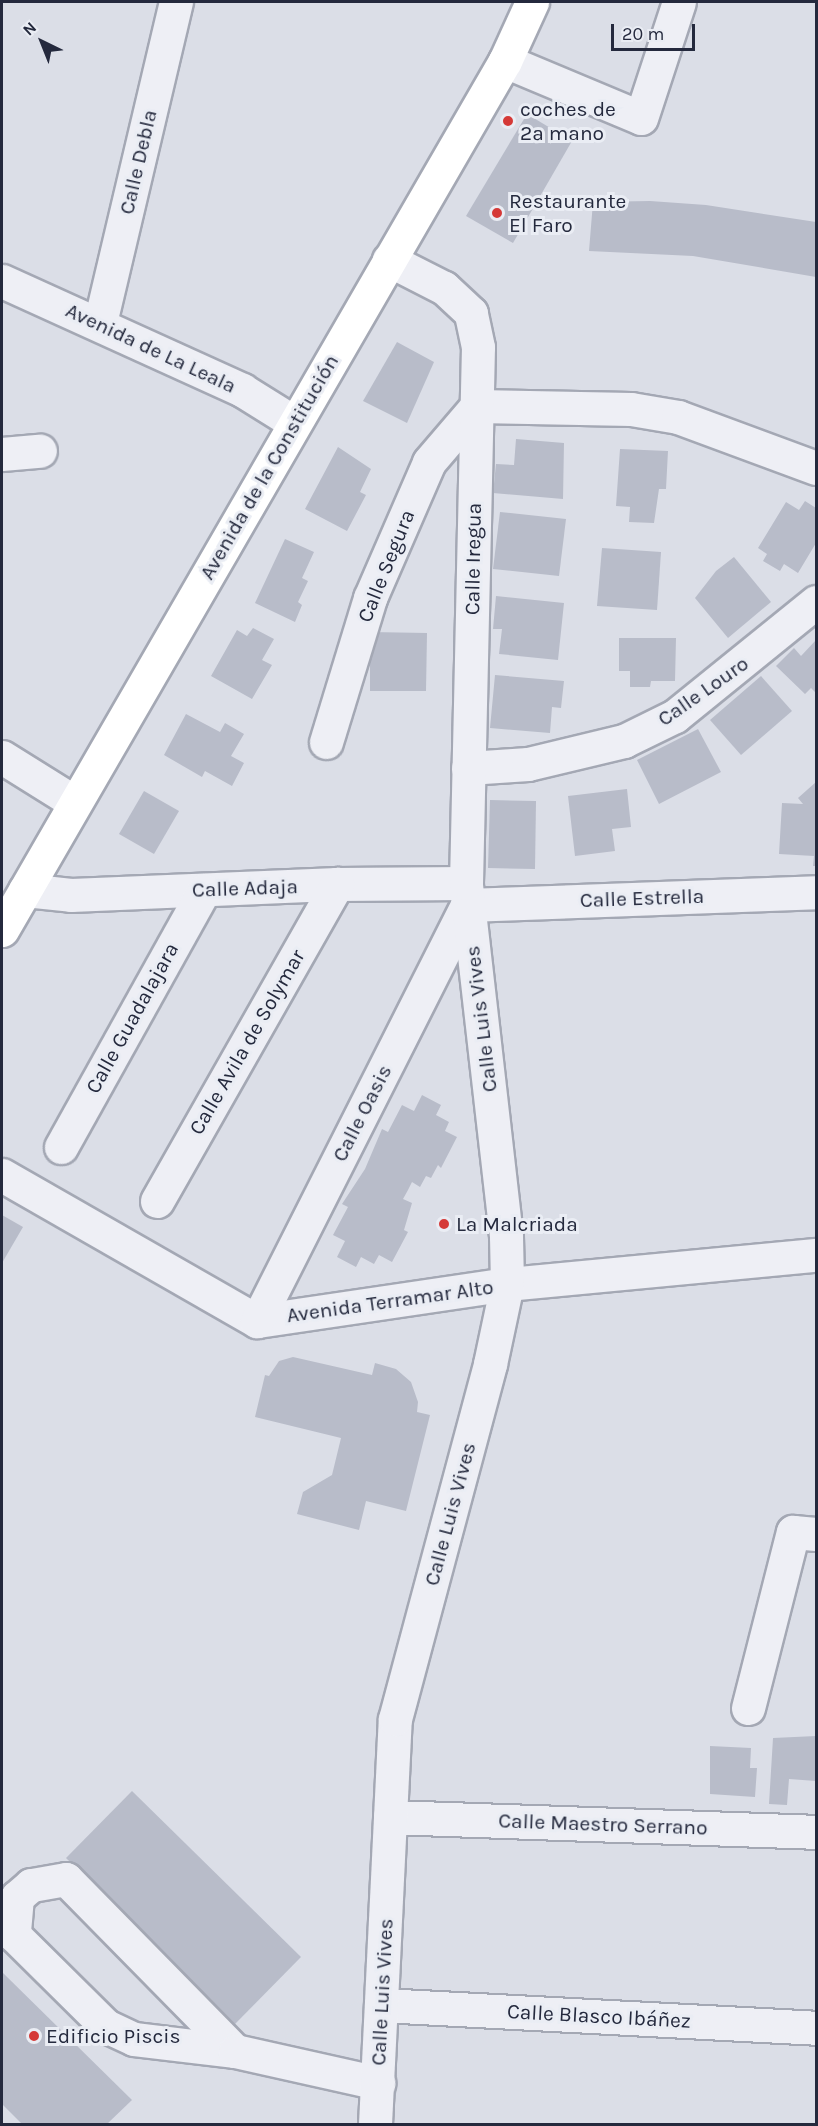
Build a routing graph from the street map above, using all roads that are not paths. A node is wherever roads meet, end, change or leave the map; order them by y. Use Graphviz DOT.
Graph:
graph roads {
  1 [pos="176,2"];
  2 [pos="532,2"];
  3 [pos="679,2"];
  4 [pos="505,61"];
  5 [pos="389,260"];
  6 [pos="2,281"];
  7 [pos="100,323"];
  8 [pos="477,406"];
  9 [pos="295,423"];
  10 [pos="40,452"];
  11 [pos="2,454"];
  12 [pos="816,468"];
  13 [pos="816,602"];
  14 [pos="326,742"];
  15 [pos="2,757"];
  16 [pos="468,768"];
  17 [pos="74,802"];
  18 [pos="337,884"];
  19 [pos="25,890"];
  20 [pos="204,890"];
  21 [pos="816,892"];
  22 [pos="466,894"];
  23 [pos="2,930"];
  24 [pos="60,1147"];
  25 [pos="2,1175"];
  26 [pos="157,1201"];
  27 [pos="816,1255"];
  28 [pos="507,1284"];
  29 [pos="257,1321"];
  30 [pos="816,1534"];
  31 [pos="748,1708"];
  32 [pos="390,1816"];
  33 [pos="816,1832"];
  34 [pos="381,2005"];
  35 [pos="816,2028"];
  36 [pos="235,2051"];
  37 [pos="378,2083"];
  38 [pos="375,2124"];
  1 -- 7 [label="street, Calle Debla"];
  2 -- 4 [label="main road, Avenida de la Constitución"];
  3 -- 4 [label="street"];
  4 -- 5 [label="main road, Avenida de la Constitución"];
  5 -- 8 [label="street, Calle Iregua"];
  5 -- 9 [label="main road, Avenida de la Constitución"];
  6 -- 7 [label="street, Avenida de La Leala"];
  7 -- 9 [label="street, Avenida de La Leala"];
  8 -- 12 [label="street"];
  8 -- 14 [label="street, Calle Segura"];
  8 -- 16 [label="street, Calle Iregua"];
  9 -- 17 [label="main road, Avenida de la Constitución"];
  10 -- 11 [label="street"];
  13 -- 16 [label="street, Calle Louro"];
  15 -- 17 [label="street"];
  16 -- 22 [label="street, Calle Iregua"];
  17 -- 19 [label="main road, Avenida de la Constitución"];
  18 -- 20 [label="street, Calle Adaja"];
  18 -- 22 [label="street, Calle Adaja"];
  18 -- 26 [label="street, Calle Avila de Solymar"];
  19 -- 20 [label="street, Calle Adaja"];
  19 -- 23 [label="main road, Avenida de la Constitución"];
  20 -- 24 [label="street, Calle Guadalajara"];
  21 -- 22 [label="street, Calle Estrella"];
  22 -- 28 [label="street, Calle Luis Vives"];
  22 -- 29 [label="street, Calle Oasis"];
  25 -- 29 [label="street, Avenida Terramar Alto"];
  27 -- 28 [label="street, Avenida Terramar Alto"];
  28 -- 29 [label="street, Avenida Terramar Alto"];
  28 -- 32 [label="street, Calle Luis Vives"];
  30 -- 31 [label="street"];
  32 -- 33 [label="street, Calle Maestro Serrano"];
  32 -- 34 [label="street, Calle Luis Vives"];
  34 -- 35 [label="street, Calle Blasco Ibáñez"];
  34 -- 37 [label="street, Calle Luis Vives"];
  36 -- 36 [label="street"];
  36 -- 37 [label="street"];
  37 -- 38 [label="street, Calle Luis Vives"];
}
